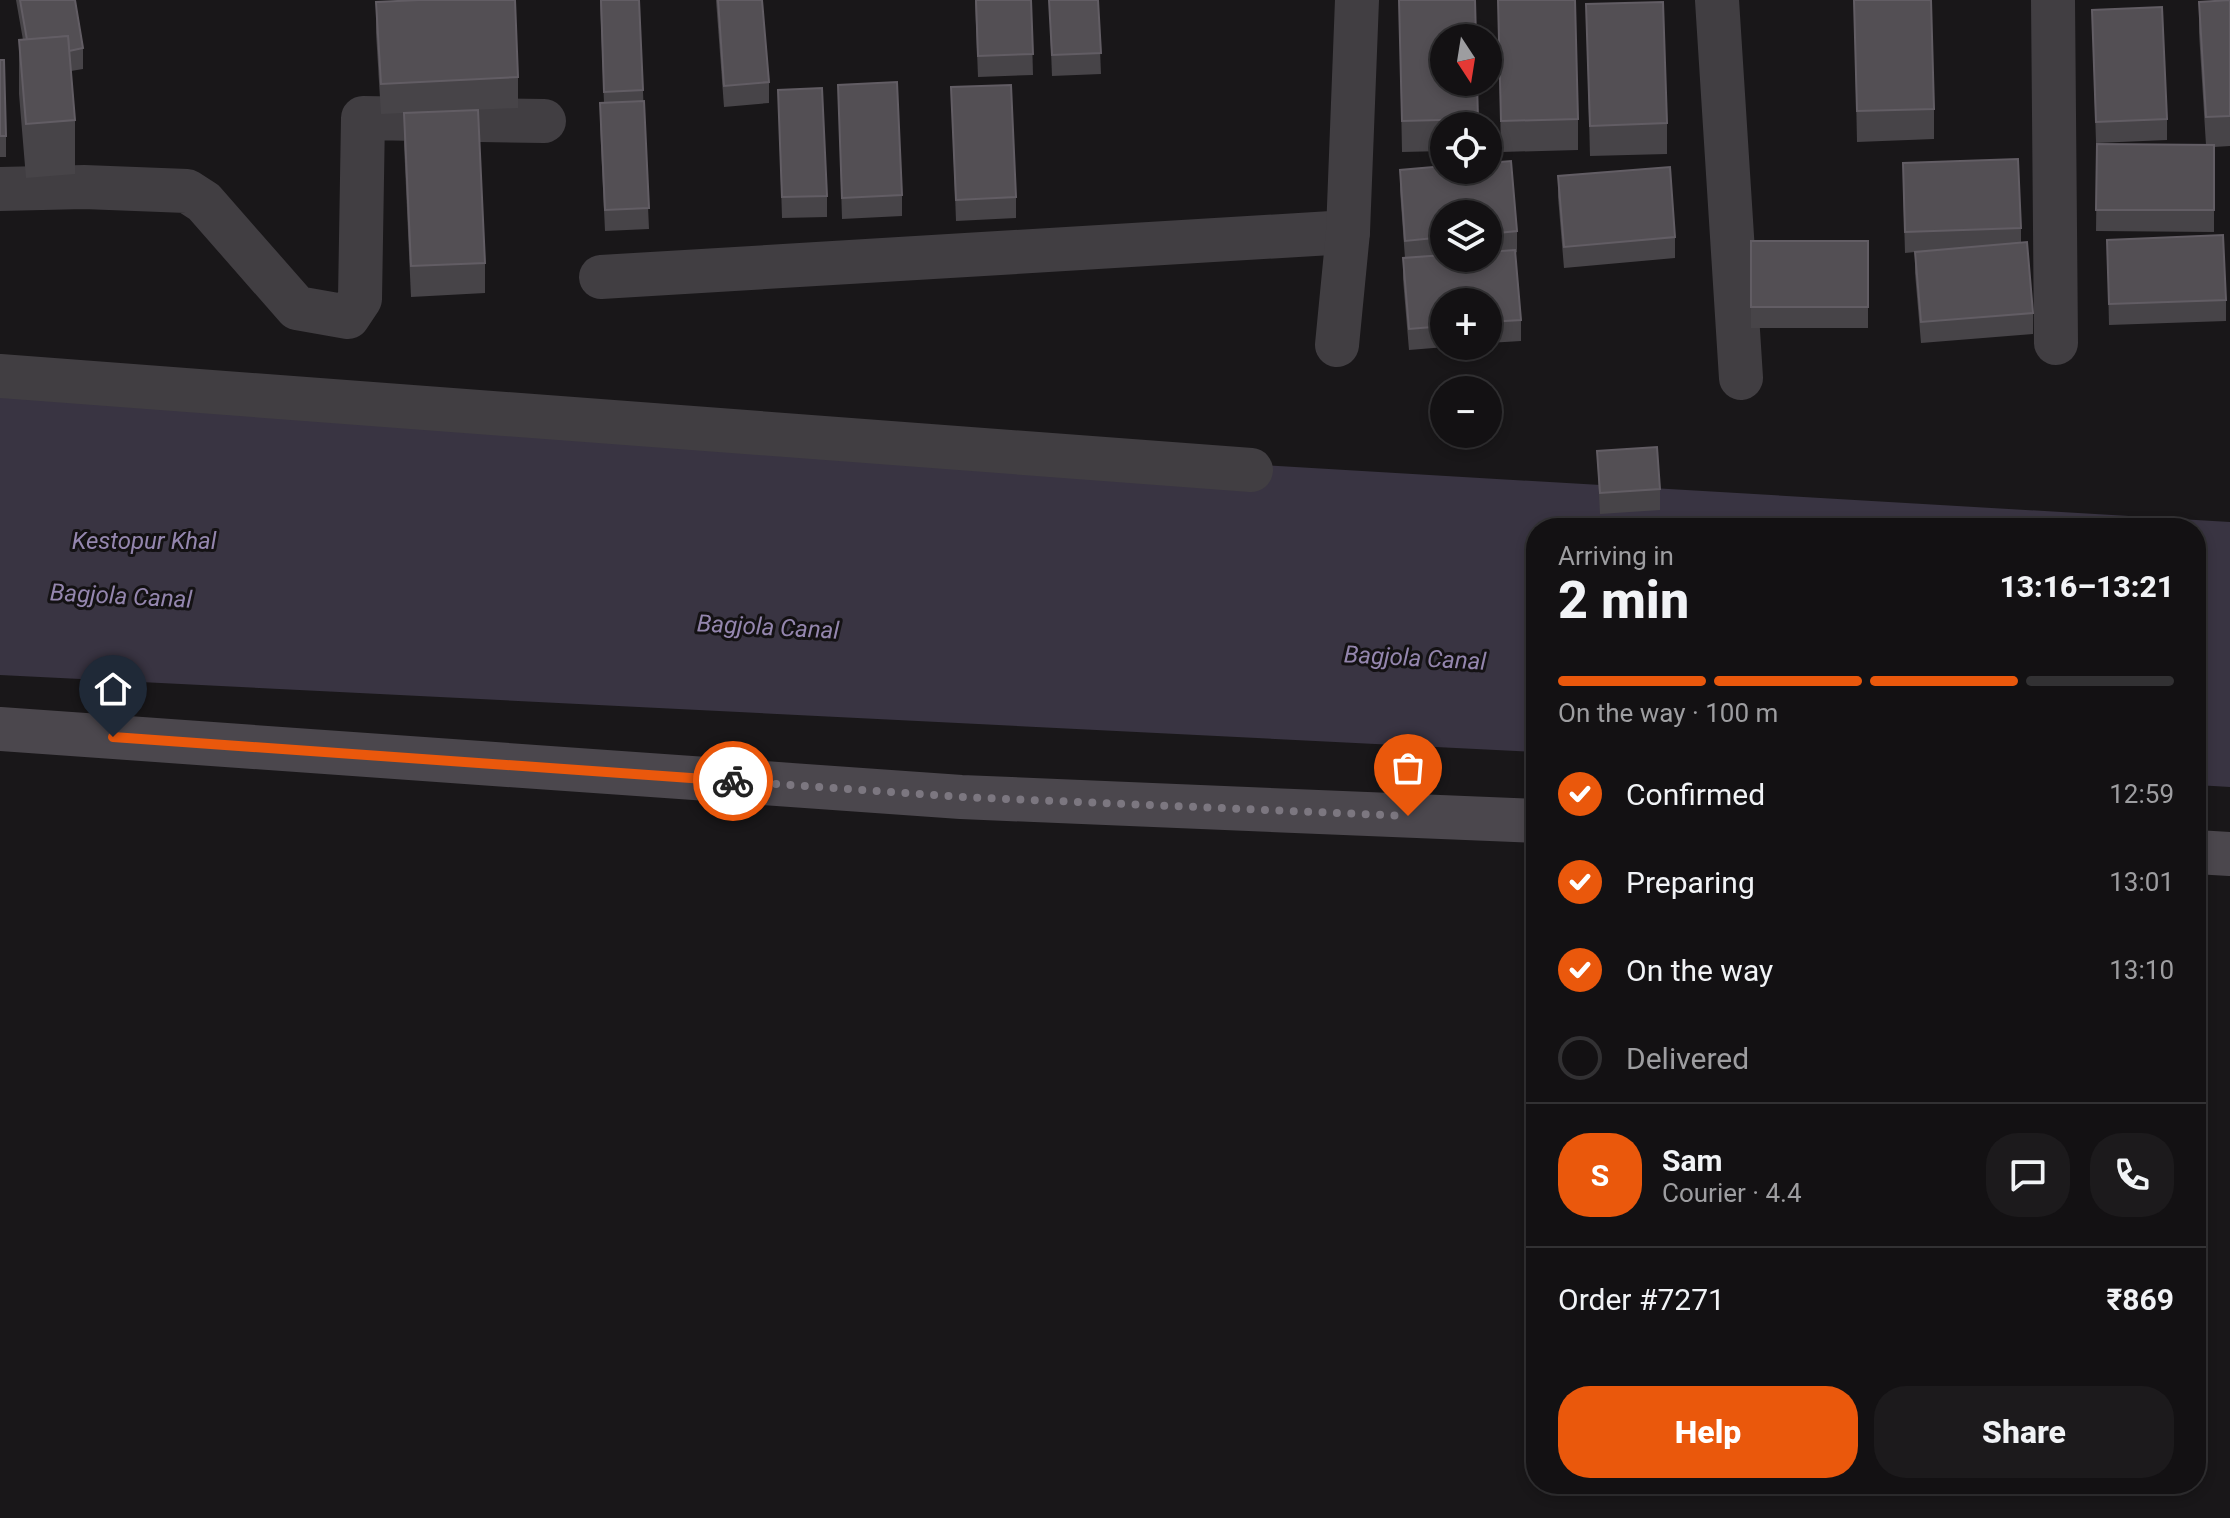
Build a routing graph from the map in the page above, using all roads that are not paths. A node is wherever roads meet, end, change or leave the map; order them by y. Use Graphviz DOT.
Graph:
graph roads {
  1 [pos="1357,0"];
  2 [pos="1717,0"];
  3 [pos="2053,0"];
  4 [pos="544,121"];
  5 [pos="0,189"];
  6 [pos="1348,232"];
  7 [pos="601,277"];
  8 [pos="2056,343"];
  9 [pos="1337,345"];
  10 [pos="0,376"];
  11 [pos="1741,378"];
  12 [pos="1251,470"];
  13 [pos="0,729"];
  14 [pos="1526,821"];
  15 [pos="2206,853"];
  16 [pos="2230,854"];
  1 -- 6 [label="street"];
  2 -- 11 [label="street"];
  3 -- 8 [label="street"];
  4 -- 5 [label="street"];
  6 -- 7 [label="street"];
  6 -- 9 [label="street"];
  10 -- 12 [label="street"];
  13 -- 14 [label="street"];
  15 -- 16 [label="street"];
}
